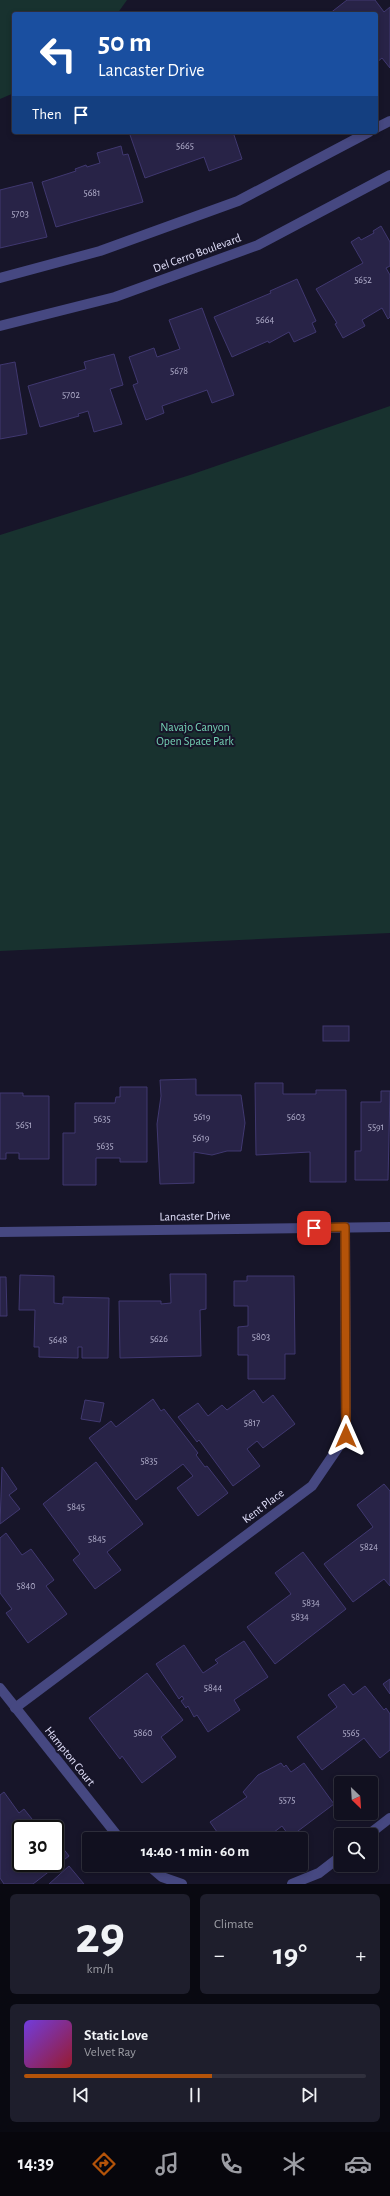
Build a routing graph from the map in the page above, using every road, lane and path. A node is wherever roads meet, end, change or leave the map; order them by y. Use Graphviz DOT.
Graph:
graph roads {
  1 [pos="390,121"];
  2 [pos="378,127"];
  3 [pos="364,134"];
  4 [pos="390,175"];
  5 [pos="0,278"];
  6 [pos="0,326"];
  7 [pos="345,1227"];
  8 [pos="390,1227"];
  9 [pos="0,1232"];
  10 [pos="0,1688"];
  11 [pos="15,1708"];
  12 [pos="390,1818"];
  13 [pos="377,1828"];
  14 [pos="114,1832"];
  15 [pos="334,1861"];
  16 [pos="156,1872"];
  17 [pos="182,1884"];
  18 [pos="292,1884"];
  1 -- 2 [label="street"];
  3 -- 5 [label="street"];
  4 -- 6 [label="street, Del Cerro Boulevard"];
  7 -- 8 [label="street, Lancaster Drive"];
  7 -- 9 [label="street, Lancaster Drive"];
  7 -- 11 [label="street, Kent Place"];
  10 -- 11 [label="street, Hampton Court"];
  11 -- 14 [label="street, Hampton Court"];
  12 -- 13 [label="street"];
  15 -- 18 [label="street"];
  16 -- 17 [label="street"];
}
